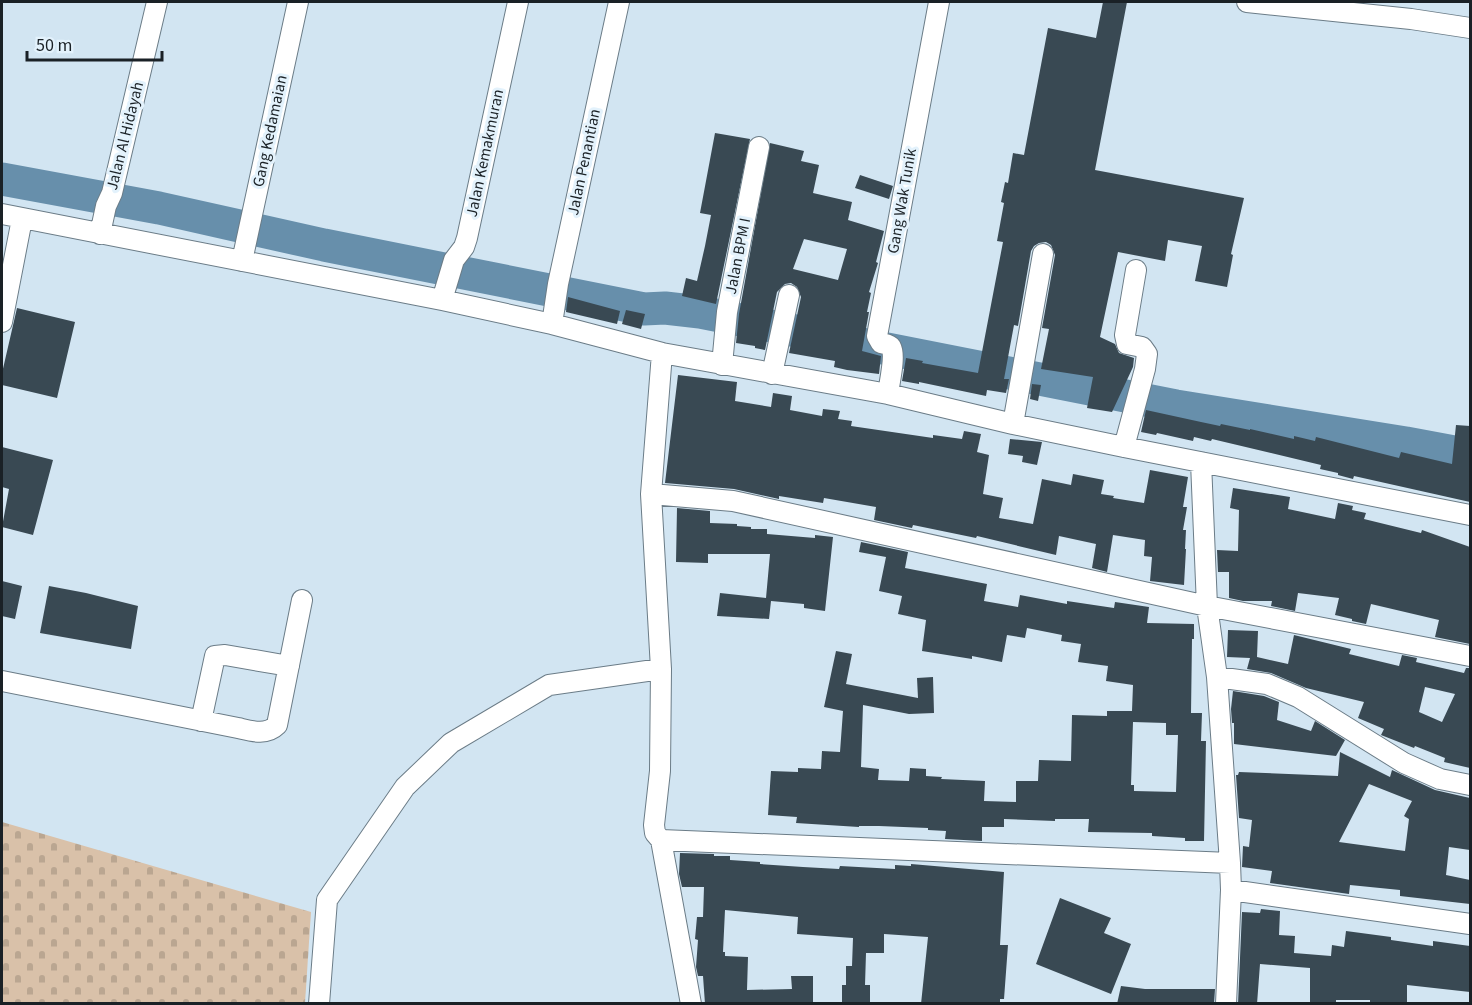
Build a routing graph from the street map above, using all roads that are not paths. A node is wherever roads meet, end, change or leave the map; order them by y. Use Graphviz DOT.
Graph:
graph roads {
  1 [pos="157,2"];
  2 [pos="298,2"];
  3 [pos="518,2"];
  4 [pos="619,2"];
  5 [pos="939,2"];
  6 [pos="1247,2"];
  7 [pos="1470,28"];
  8 [pos="759,147"];
  9 [pos="2,214"];
  10 [pos="20,229"];
  11 [pos="100,234"];
  12 [pos="1043,254"];
  13 [pos="242,261"];
  14 [pos="1136,270"];
  15 [pos="789,295"];
  16 [pos="442,300"];
  17 [pos="2,322"];
  18 [pos="552,324"];
  19 [pos="662,353"];
  20 [pos="722,365"];
  21 [pos="772,374"];
  22 [pos="888,394"];
  23 [pos="1012,424"];
  24 [pos="1124,447"];
  25 [pos="1201,462"];
  26 [pos="651,494"];
  27 [pos="1470,514"];
  28 [pos="302,600"];
  29 [pos="1207,606"];
  30 [pos="1470,656"];
  31 [pos="289,666"];
  32 [pos="661,669"];
  33 [pos="1218,676"];
  34 [pos="2,681"];
  35 [pos="201,721"];
  36 [pos="1470,785"];
  37 [pos="661,840"];
  38 [pos="1230,862"];
  39 [pos="1231,890"];
  40 [pos="1470,924"];
  41 [pos="319,1004"];
  42 [pos="691,1004"];
  43 [pos="1226,1004"];
  1 -- 11 [label="street, Jalan Al Hidayah"];
  2 -- 13 [label="street, Gang Kedamaian"];
  3 -- 16 [label="street, Jalan Kemakmuran"];
  4 -- 18 [label="street, Jalan Penantian"];
  5 -- 22 [label="street, Gang Wak Tunik"];
  6 -- 7 [label="street"];
  8 -- 20 [label="street, Jalan BPM I"];
  9 -- 10 [label="street"];
  10 -- 11 [label="street"];
  10 -- 17 [label="street"];
  11 -- 13 [label="street"];
  12 -- 23 [label="street"];
  13 -- 16 [label="street"];
  14 -- 24 [label="street"];
  15 -- 21 [label="street"];
  16 -- 18 [label="street"];
  18 -- 19 [label="street"];
  19 -- 20 [label="street"];
  19 -- 26 [label="street"];
  20 -- 21 [label="street"];
  21 -- 22 [label="street"];
  22 -- 23 [label="street"];
  23 -- 24 [label="street"];
  24 -- 25 [label="street"];
  25 -- 27 [label="street"];
  25 -- 29 [label="street"];
  26 -- 29 [label="street"];
  26 -- 32 [label="street"];
  28 -- 31 [label="street"];
  29 -- 30 [label="street"];
  29 -- 33 [label="street"];
  31 -- 35 [label="street"];
  31 -- 35 [label="street"];
  32 -- 37 [label="street"];
  32 -- 41 [label="street"];
  33 -- 36 [label="street"];
  33 -- 38 [label="street"];
  34 -- 35 [label="street"];
  37 -- 38 [label="street"];
  37 -- 42 [label="street"];
  38 -- 39 [label="street"];
  39 -- 40 [label="street"];
  39 -- 43 [label="street"];
}
